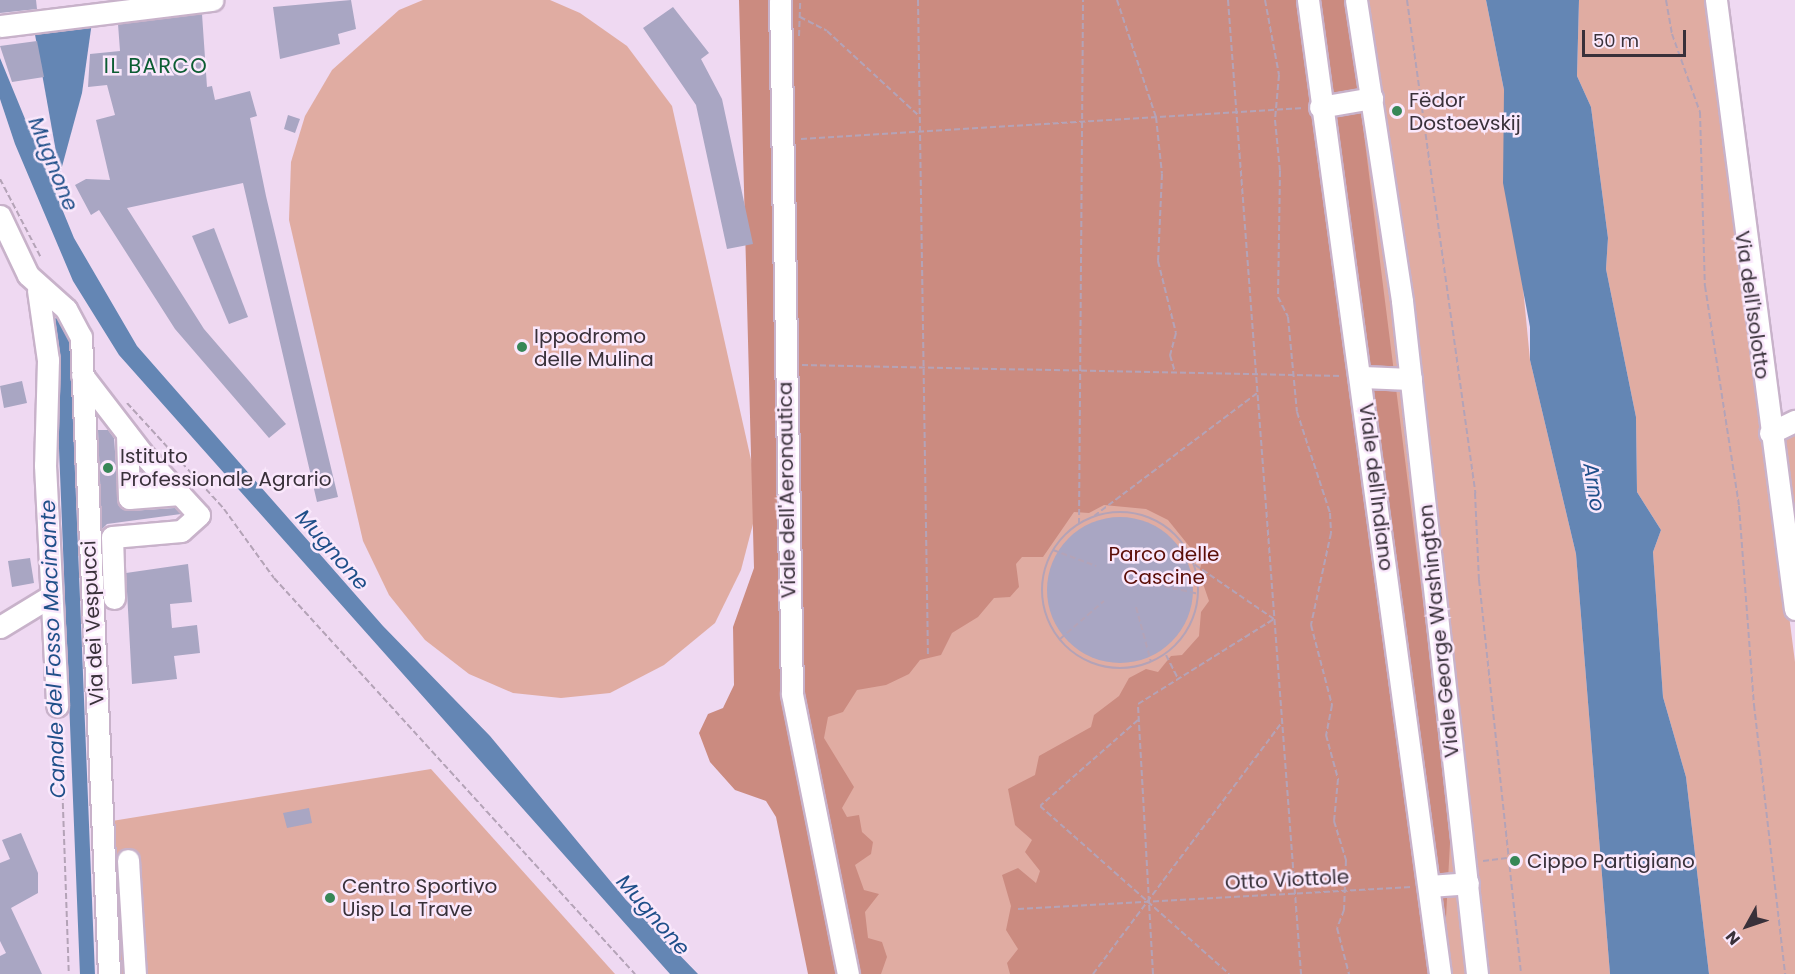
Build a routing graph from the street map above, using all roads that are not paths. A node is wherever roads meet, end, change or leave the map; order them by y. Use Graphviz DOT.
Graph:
graph roads {
  1 [pos="63,0"];
  2 [pos="780,0"];
  3 [pos="1308,0"];
  4 [pos="1356,0"];
  5 [pos="1716,0"];
  6 [pos="206,1"];
  7 [pos="92,10"];
  8 [pos="0,26"];
  9 [pos="1372,98"];
  10 [pos="1320,107"];
  11 [pos="0,216"];
  12 [pos="52,299"];
  13 [pos="82,375"];
  14 [pos="1362,377"];
  15 [pos="1411,379"];
  16 [pos="1795,421"];
  17 [pos="1770,433"];
  18 [pos="127,434"];
  19 [pos="180,494"];
  20 [pos="51,596"];
  21 [pos="114,598"];
  22 [pos="1795,609"];
  23 [pos="0,627"];
  24 [pos="57,706"];
  25 [pos="128,860"];
  26 [pos="1468,883"];
  27 [pos="1429,886"];
  28 [pos="109,974"];
  29 [pos="135,974"];
  30 [pos="848,974"];
  31 [pos="1440,974"];
  32 [pos="1478,974"];
  1 -- 7 [label="street"];
  2 -- 30 [label="street, Viale dell'Aeronautica"];
  3 -- 10 [label="street, Viale dell'Indiano"];
  4 -- 9 [label="street, Viale George Washington"];
  5 -- 17 [label="street, Via dell'Isolotto"];
  6 -- 7 [label="street"];
  7 -- 8 [label="street"];
  9 -- 10 [label="street"];
  9 -- 15 [label="street, Viale George Washington"];
  10 -- 14 [label="street, Viale dell'Indiano"];
  11 -- 12 [label="street, Via dei Vespucci"];
  12 -- 13 [label="street, Via dei Vespucci"];
  12 -- 20 [label="street, Via dei Vespucci"];
  13 -- 18 [label="street"];
  13 -- 28 [label="street, Via dei Vespucci"];
  14 -- 15 [label="street"];
  14 -- 27 [label="street, Viale dell'Indiano"];
  15 -- 26 [label="street, Viale George Washington"];
  16 -- 17 [label="street"];
  17 -- 22 [label="street, Via dell'Isolotto"];
  18 -- 19 [label="street"];
  18 -- 19 [label="street"];
  19 -- 21 [label="street"];
  20 -- 23 [label="street"];
  20 -- 24 [label="street, Via dei Vespucci"];
  25 -- 29 [label="street"];
  26 -- 27 [label="street"];
  26 -- 32 [label="street, Viale George Washington"];
  27 -- 31 [label="street, Viale dell'Indiano"];
}
